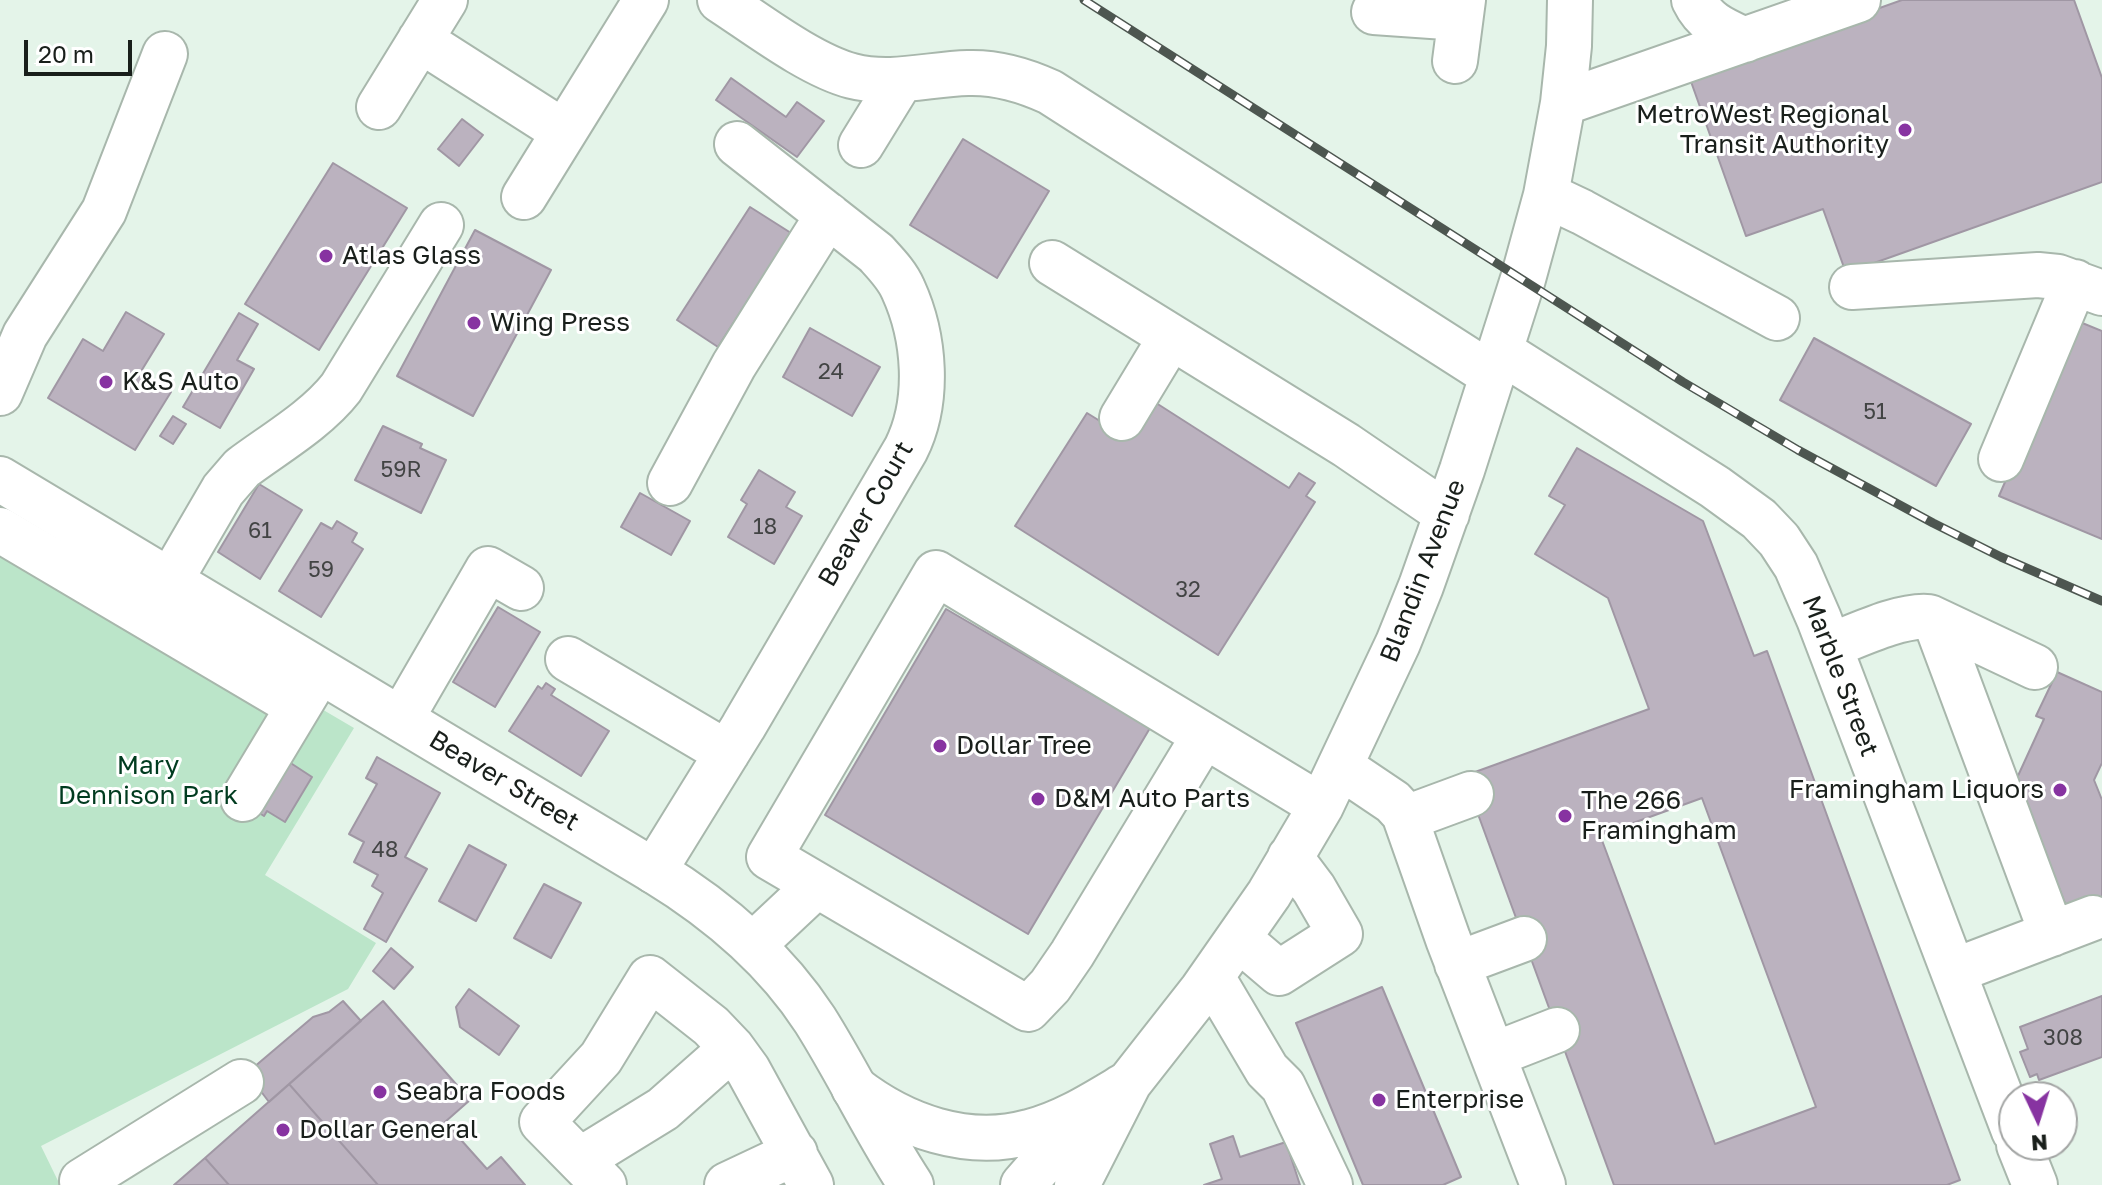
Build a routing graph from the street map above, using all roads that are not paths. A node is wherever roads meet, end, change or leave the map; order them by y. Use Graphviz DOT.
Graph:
graph roads {
  1 [pos="445,0"];
  2 [pos="646,0"];
  3 [pos="720,0"];
  4 [pos="1570,0"];
  5 [pos="1694,0"];
  6 [pos="1858,0"];
  7 [pos="1462,9"];
  8 [pos="1374,12"];
  9 [pos="420,40"];
  10 [pos="1745,40"];
  11 [pos="165,54"];
  12 [pos="1455,61"];
  13 [pos="901,80"];
  14 [pos="1563,103"];
  15 [pos="379,107"];
  16 [pos="564,132"];
  17 [pos="737,144"];
  18 [pos="861,145"];
  19 [pos="1546,195"];
  20 [pos="524,197"];
  21 [pos="828,215"];
  22 [pos="441,225"];
  23 [pos="1052,263"];
  24 [pos="1852,287"];
  25 [pos="2088,288"];
  26 [pos="1777,318"];
  27 [pos="1171,337"];
  28 [pos="1496,363"];
  29 [pos="0,393"];
  30 [pos="1122,418"];
  31 [pos="2001,459"];
  32 [pos="0,479"];
  33 [pos="670,483"];
  34 [pos="1447,514"];
  35 [pos="0,530"];
  36 [pos="170,581"];
  37 [pos="521,588"];
  38 [pos="1935,620"];
  39 [pos="1830,646"];
  40 [pos="568,659"];
  41 [pos="2035,667"];
  42 [pos="309,688"];
  43 [pos="401,719"];
  44 [pos="1204,736"];
  45 [pos="727,753"];
  46 [pos="1341,767"];
  47 [pos="1471,794"];
  48 [pos="243,799"];
  49 [pos="1321,806"];
  50 [pos="1406,818"];
  51 [pos="1290,857"];
  52 [pos="654,871"];
  53 [pos="817,885"];
  54 [pos="2093,918"];
  55 [pos="2052,934"];
  56 [pos="1239,939"];
  57 [pos="1524,939"];
  58 [pos="753,945"];
  59 [pos="1457,964"];
  60 [pos="1954,971"];
  61 [pos="1279,973"];
  62 [pos="1212,977"];
  63 [pos="1242,1027"];
  64 [pos="1557,1030"];
  65 [pos="732,1048"];
  66 [pos="1493,1055"];
  67 [pos="241,1082"];
  68 [pos="1129,1083"];
  69 [pos="854,1088"];
  70 [pos="1998,1088"];
  71 [pos="2025,1161"];
  72 [pos="803,1169"];
  73 [pos="592,1176"];
  74 [pos="84,1185"];
  75 [pos="727,1185"];
  76 [pos="911,1185"];
  77 [pos="1023,1185"];
  78 [pos="1077,1185"];
  79 [pos="1330,1185"];
  80 [pos="1543,1185"];
  81 [pos="2035,1185"];
  1 -- 9 [label="street"];
  2 -- 16 [label="street"];
  3 -- 13 [label="street, Marble Street"];
  4 -- 14 [label="street, Blandin Avenue"];
  5 -- 10 [label="street"];
  6 -- 10 [label="street"];
  7 -- 8 [label="street"];
  7 -- 12 [label="street"];
  9 -- 15 [label="street"];
  9 -- 16 [label="street"];
  10 -- 14 [label="street"];
  11 -- 29 [label="street"];
  13 -- 18 [label="street"];
  13 -- 28 [label="street, Marble Street"];
  14 -- 19 [label="street, Blandin Avenue"];
  16 -- 20 [label="street"];
  17 -- 21 [label="street, Beaver Court"];
  19 -- 26 [label="street"];
  19 -- 28 [label="street, Blandin Avenue"];
  21 -- 33 [label="street"];
  21 -- 45 [label="street, Beaver Court"];
  22 -- 36 [label="street"];
  23 -- 27 [label="street"];
  24 -- 25 [label="street"];
  25 -- 31 [label="street"];
  27 -- 30 [label="street"];
  27 -- 34 [label="street"];
  28 -- 34 [label="street, Blandin Avenue"];
  28 -- 39 [label="street, Marble Street"];
  32 -- 36 [label="street, Beaver Street"];
  34 -- 46 [label="street, Blandin Avenue"];
  35 -- 42 [label="street"];
  36 -- 42 [label="street, Beaver Street"];
  37 -- 43 [label="street"];
  38 -- 39 [label="street"];
  38 -- 41 [label="street"];
  38 -- 55 [label="street"];
  39 -- 60 [label="street, Marble Street"];
  40 -- 45 [label="street"];
  42 -- 43 [label="street, Beaver Street"];
  42 -- 48 [label="street"];
  43 -- 52 [label="street, Beaver Street"];
  44 -- 49 [label="street"];
  44 -- 53 [label="street"];
  44 -- 53 [label="street"];
  45 -- 52 [label="street, Beaver Court"];
  46 -- 49 [label="street, Blandin Avenue"];
  46 -- 50 [label="street"];
  47 -- 50 [label="street"];
  49 -- 51 [label="street, Blandin Avenue"];
  50 -- 59 [label="street"];
  51 -- 56 [label="street, Blandin Avenue"];
  51 -- 61 [label="street"];
  52 -- 58 [label="street, Beaver Street"];
  53 -- 58 [label="street"];
  54 -- 55 [label="street"];
  55 -- 60 [label="street"];
  56 -- 61 [label="street"];
  56 -- 62 [label="street, Blandin Avenue"];
  57 -- 59 [label="street"];
  58 -- 69 [label="street, Beaver Street"];
  59 -- 66 [label="street"];
  60 -- 70 [label="street, Marble Street"];
  61 -- 63 [label="street"];
  62 -- 63 [label="street"];
  62 -- 68 [label="street, Blandin Avenue"];
  63 -- 79 [label="street"];
  64 -- 66 [label="street"];
  65 -- 72 [label="street"];
  65 -- 73 [label="street"];
  65 -- 73 [label="street"];
  66 -- 80 [label="street"];
  67 -- 74 [label="street"];
  68 -- 69 [label="street"];
  68 -- 77 [label="street, Blandin Avenue"];
  68 -- 78 [label="street, Blandin Avenue"];
  69 -- 76 [label="street, Beaver Street"];
  71 -- 81 [label="street"];
  72 -- 75 [label="street"];
}
